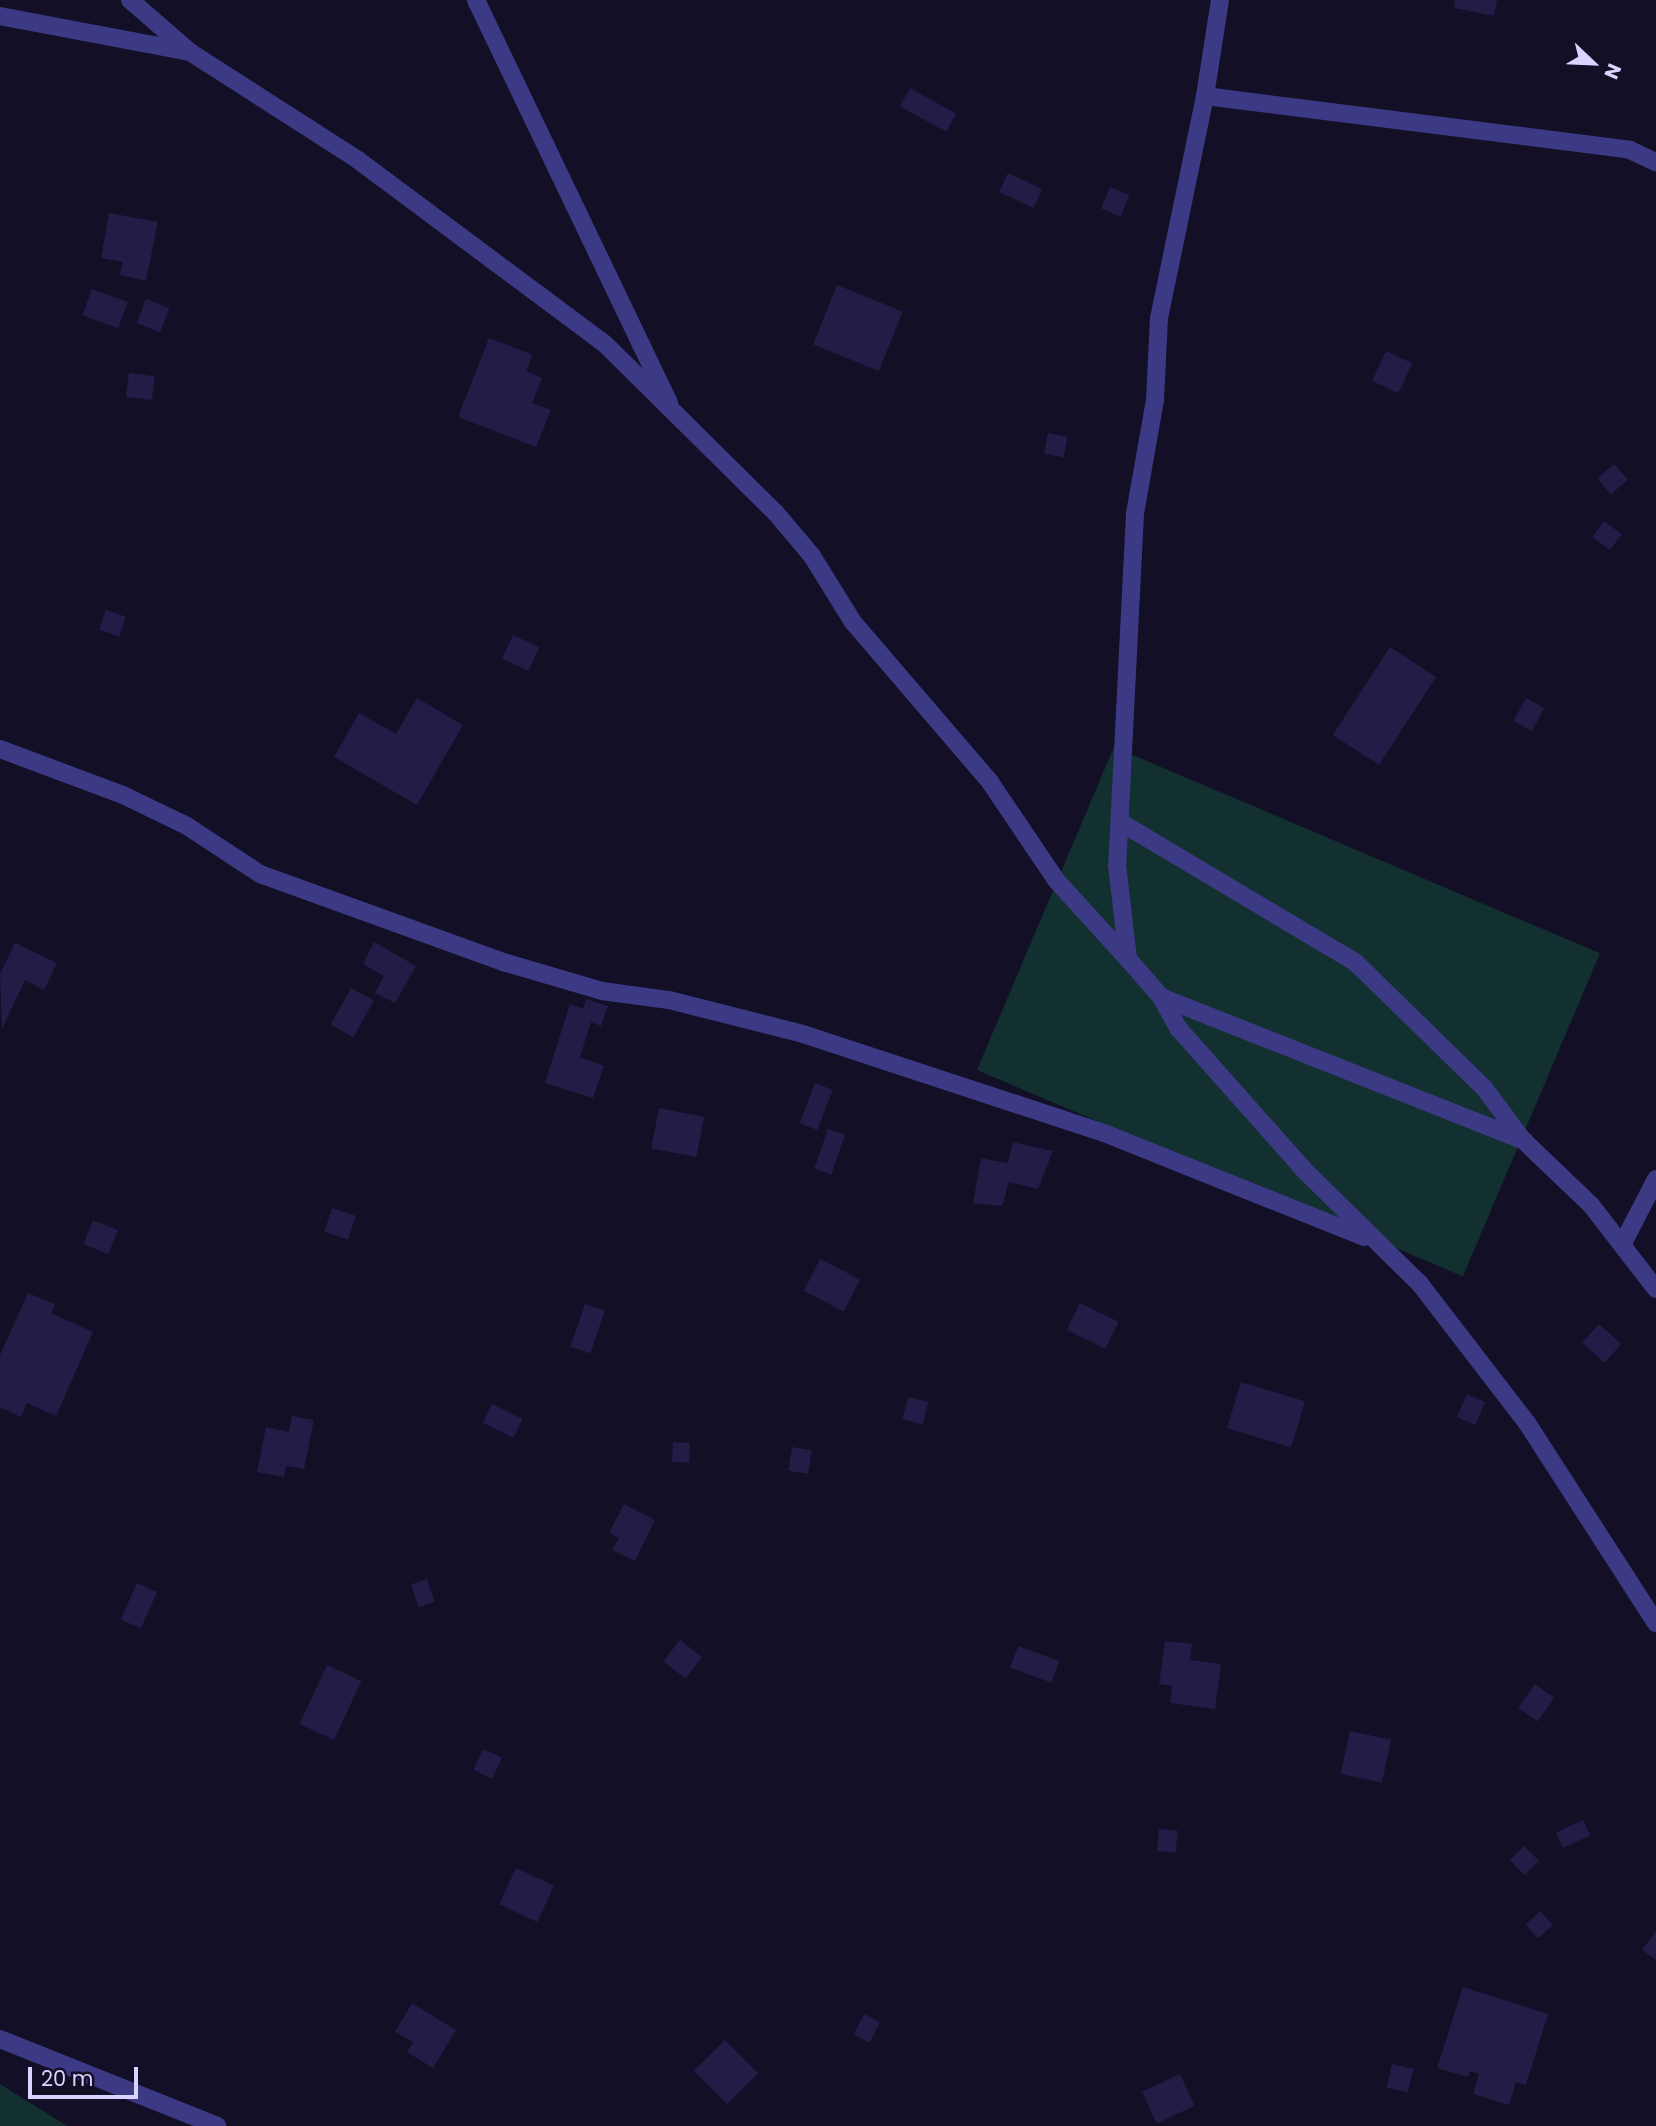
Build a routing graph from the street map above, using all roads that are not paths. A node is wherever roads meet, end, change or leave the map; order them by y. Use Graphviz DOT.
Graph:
graph roads {
  1 [pos="130,0"];
  2 [pos="476,0"];
  3 [pos="1220,0"];
  4 [pos="0,16"];
  5 [pos="190,52"];
  6 [pos="1205,96"];
  7 [pos="1656,162"];
  8 [pos="677,419"];
  9 [pos="0,750"];
  10 [pos="1120,822"];
  11 [pos="1128,959"];
  12 [pos="1161,997"];
  13 [pos="1524,1141"];
  14 [pos="1656,1179"];
  15 [pos="1371,1240"];
  16 [pos="1623,1242"];
  17 [pos="1656,1289"];
  18 [pos="1656,1623"];
  19 [pos="0,2039"];
  20 [pos="218,2126"];
  1 -- 5 [label="street"];
  2 -- 8 [label="street"];
  3 -- 6 [label="street"];
  4 -- 5 [label="street"];
  5 -- 8 [label="street"];
  6 -- 7 [label="street"];
  6 -- 10 [label="street"];
  8 -- 11 [label="street"];
  9 -- 15 [label="street"];
  10 -- 11 [label="street"];
  10 -- 13 [label="street"];
  11 -- 12 [label="street"];
  12 -- 13 [label="street"];
  12 -- 15 [label="street"];
  13 -- 16 [label="street"];
  14 -- 16 [label="street"];
  15 -- 18 [label="street"];
  16 -- 17 [label="street"];
  19 -- 20 [label="street"];
}
